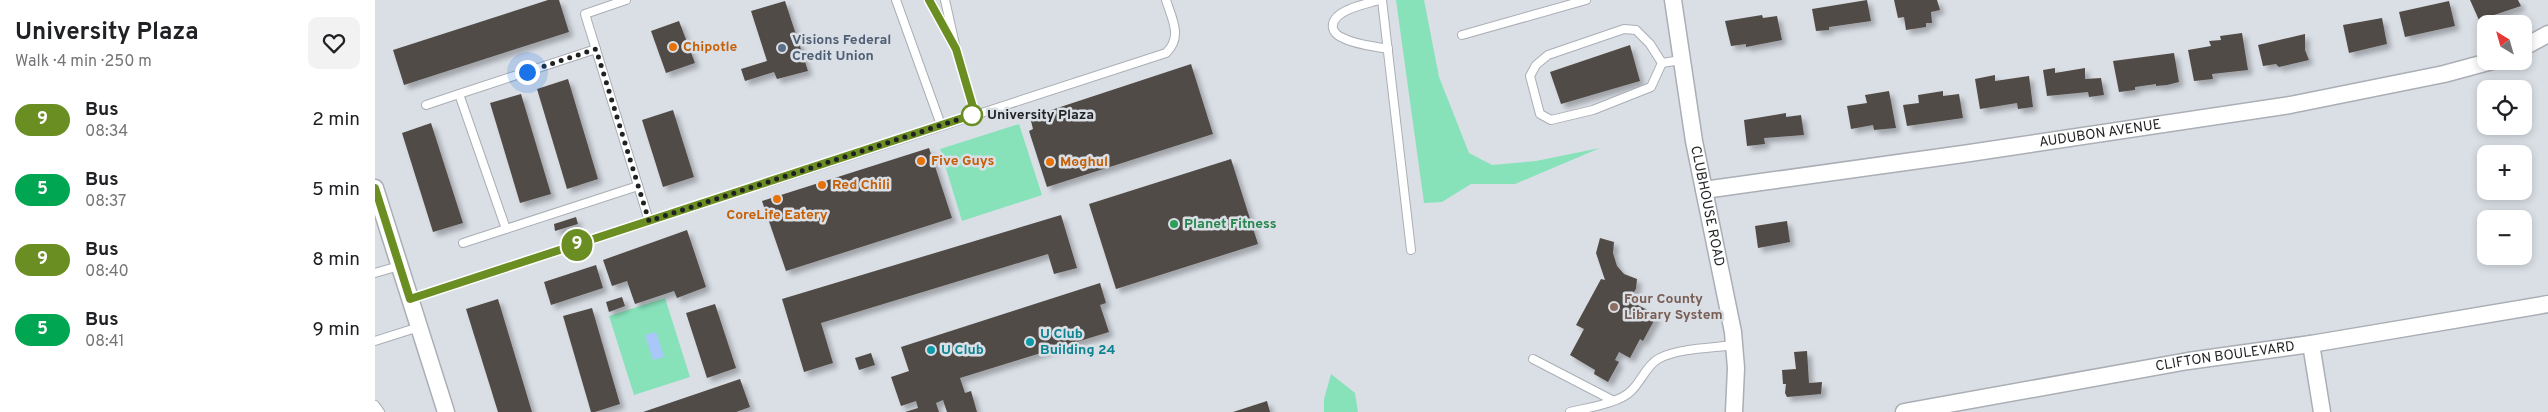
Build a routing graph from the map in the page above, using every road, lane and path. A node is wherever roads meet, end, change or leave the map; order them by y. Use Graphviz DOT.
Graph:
graph roads {
  1 [pos="626,0"];
  2 [pos="896,0"];
  3 [pos="929,0"];
  4 [pos="945,0"];
  5 [pos="1166,0"];
  6 [pos="1381,0"];
  7 [pos="1586,0"];
  8 [pos="1673,0"];
  9 [pos="2548,34"];
  10 [pos="1463,35"];
  11 [pos="2533,42"];
  12 [pos="596,49"];
  13 [pos="956,49"];
  14 [pos="1389,49"];
  15 [pos="1681,60"];
  16 [pos="1662,63"];
  17 [pos="2477,65"];
  18 [pos="459,94"];
  19 [pos="425,104"];
  20 [pos="975,114"];
  21 [pos="941,125"];
  22 [pos="638,186"];
  23 [pos="1705,190"];
  24 [pos="376,196"];
  25 [pos="649,221"];
  26 [pos="506,229"];
  27 [pos="463,243"];
  28 [pos="1411,250"];
  29 [pos="399,266"];
  30 [pos="375,273"];
  31 [pos="410,299"];
  32 [pos="2548,304"];
  33 [pos="419,327"];
  34 [pos="375,341"];
  35 [pos="2311,344"];
  36 [pos="1734,346"];
  37 [pos="1533,359"];
  38 [pos="1612,400"];
  39 [pos="375,405"];
  40 [pos="380,412"];
  41 [pos="446,412"];
  42 [pos="1570,412"];
  43 [pos="1734,412"];
  44 [pos="1904,412"];
  45 [pos="2322,412"];
  1 -- 12 [label="lane"];
  2 -- 21 [label="lane"];
  3 -- 13 [label="lane"];
  4 -- 13 [label="lane"];
  5 -- 20 [label="lane"];
  6 -- 14 [label="lane"];
  6 -- 14 [label="lane"];
  7 -- 10 [label="lane"];
  8 -- 15 [label="street, CLUBHOUSE ROAD"];
  9 -- 11 [label="street"];
  12 -- 18 [label="lane"];
  12 -- 22 [label="lane"];
  13 -- 20 [label="lane"];
  14 -- 28 [label="lane"];
  15 -- 16 [label="lane"];
  15 -- 23 [label="street, CLUBHOUSE ROAD"];
  16 -- 16 [label="lane"];
  17 -- 23 [label="street, AUDUBON AVENUE"];
  18 -- 19 [label="lane"];
  18 -- 26 [label="lane"];
  20 -- 21 [label="lane"];
  21 -- 25 [label="lane"];
  22 -- 25 [label="lane"];
  22 -- 26 [label="lane"];
  23 -- 36 [label="street, CLUBHOUSE ROAD"];
  24 -- 29 [label="street"];
  25 -- 31 [label="lane"];
  26 -- 27 [label="lane"];
  29 -- 30 [label="lane"];
  29 -- 31 [label="street"];
  31 -- 33 [label="street"];
  32 -- 35 [label="street, CLIFTON BOULEVARD"];
  33 -- 34 [label="lane"];
  33 -- 41 [label="street"];
  35 -- 44 [label="street, CLIFTON BOULEVARD"];
  35 -- 45 [label="street"];
  36 -- 38 [label="lane"];
  36 -- 43 [label="street, CLUBHOUSE ROAD"];
  37 -- 38 [label="lane"];
  38 -- 42 [label="lane"];
  39 -- 40 [label="lane"];
}
